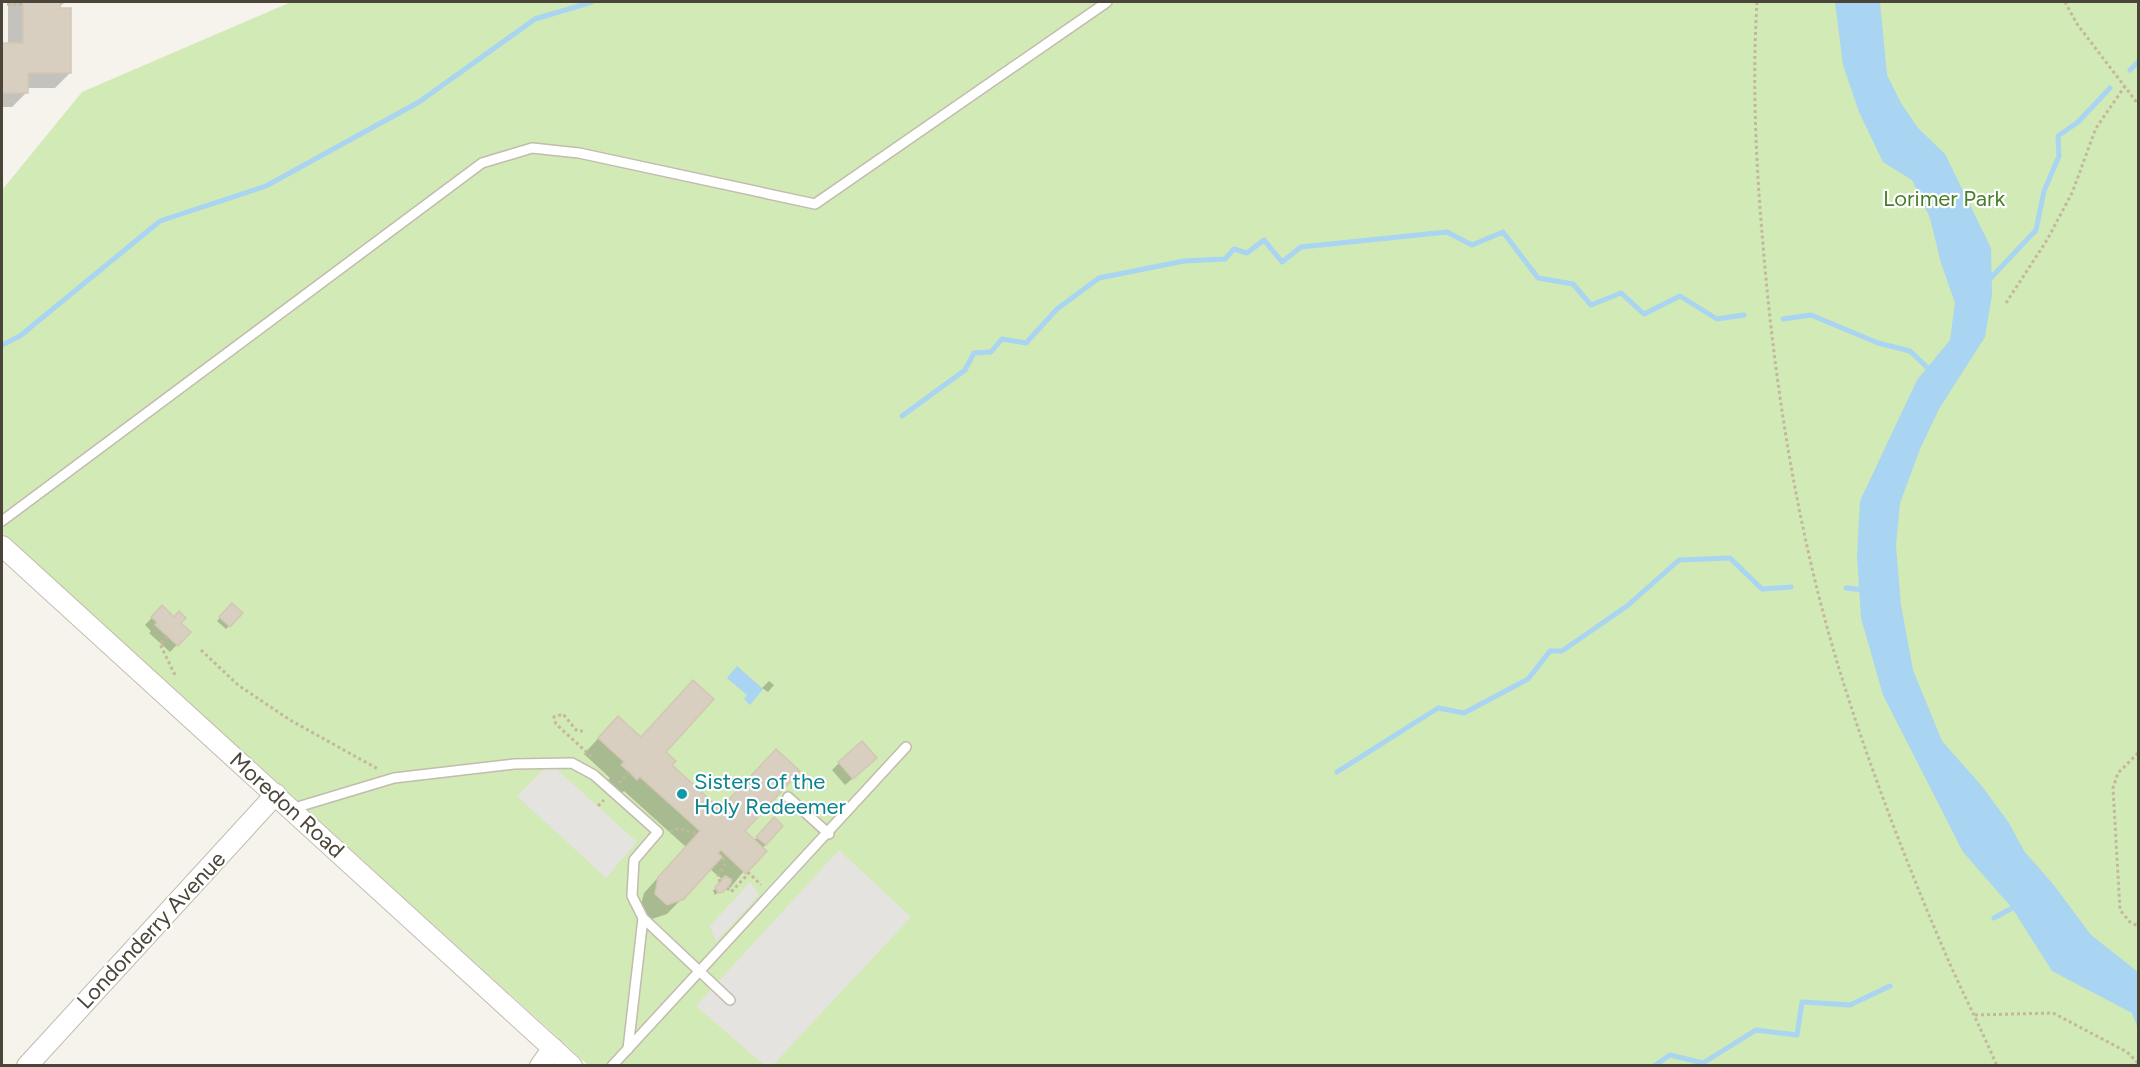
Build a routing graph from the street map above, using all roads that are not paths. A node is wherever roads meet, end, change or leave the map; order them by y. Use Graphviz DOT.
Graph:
graph roads {
  1 [pos="1107,2"];
  2 [pos="2,521"];
  3 [pos="2,546"];
  4 [pos="906,747"];
  5 [pos="276,794"];
  6 [pos="788,797"];
  7 [pos="291,809"];
  8 [pos="829,834"];
  9 [pos="643,918"];
  10 [pos="700,972"];
  11 [pos="730,1000"];
  12 [pos="553,1048"];
  13 [pos="628,1049"];
  14 [pos="27,1065"];
  15 [pos="540,1065"];
  16 [pos="572,1065"];
  17 [pos="612,1065"];
  1 -- 2 [label="lane"];
  3 -- 5 [label="street, Moredon Road"];
  4 -- 8 [label="lane"];
  5 -- 7 [label="street, Moredon Road"];
  5 -- 14 [label="street, Londonderry Avenue"];
  6 -- 8 [label="lane"];
  7 -- 9 [label="lane"];
  7 -- 12 [label="street, Moredon Road"];
  8 -- 10 [label="lane"];
  9 -- 10 [label="lane"];
  9 -- 13 [label="lane"];
  10 -- 11 [label="lane"];
  10 -- 13 [label="lane"];
  12 -- 15 [label="street"];
  12 -- 16 [label="street, Moredon Road"];
  13 -- 17 [label="lane"];
}
